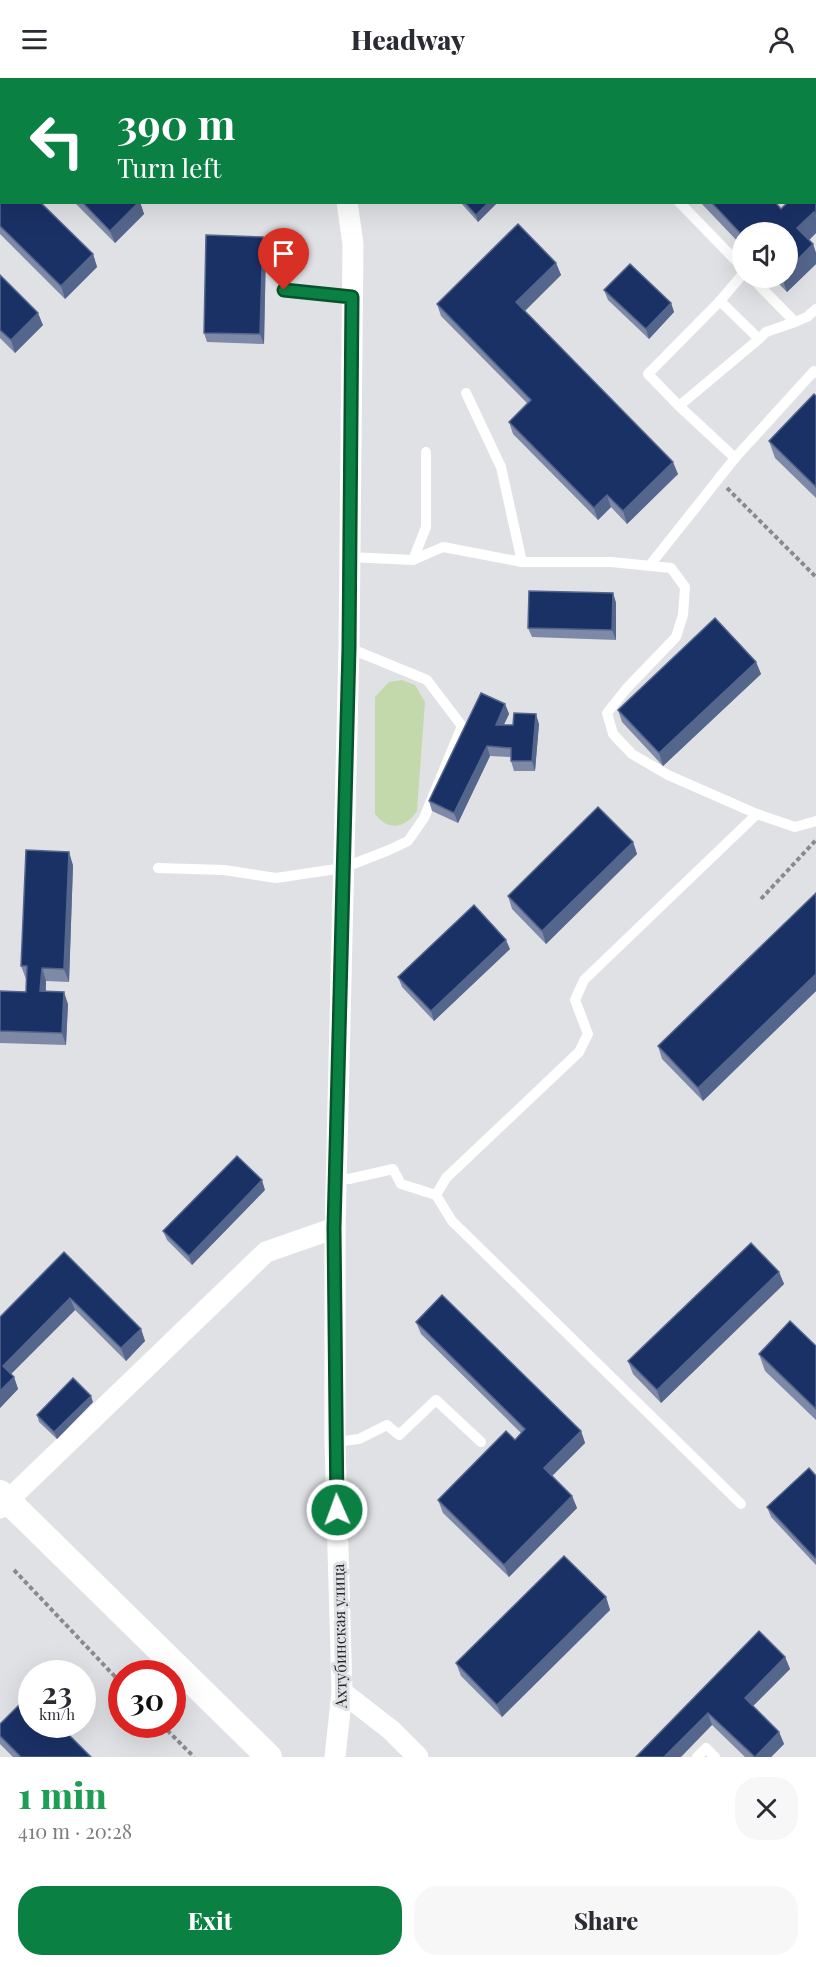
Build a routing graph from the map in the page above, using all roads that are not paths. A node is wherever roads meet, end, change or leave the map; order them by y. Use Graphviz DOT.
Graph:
graph roads {
  1 [pos="347,204"];
  2 [pos="681,204"];
  3 [pos="732,257"];
  4 [pos="732,287"];
  5 [pos="762,288"];
  6 [pos="284,290"];
  7 [pos="352,297"];
  8 [pos="720,301"];
  9 [pos="816,309"];
  10 [pos="795,322"];
  11 [pos="759,339"];
  12 [pos="816,373"];
  13 [pos="466,393"];
  14 [pos="679,406"];
  15 [pos="426,452"];
  16 [pos="735,458"];
  17 [pos="348,557"];
  18 [pos="412,560"];
  19 [pos="522,562"];
  20 [pos="650,565"];
  21 [pos="349,648"];
  22 [pos="757,814"];
  23 [pos="816,821"];
  24 [pos="158,868"];
  25 [pos="343,868"];
  26 [pos="336,1178"];
  27 [pos="436,1195"];
  28 [pos="334,1228"];
  29 [pos="334,1442"];
  30 [pos="481,1442"];
  31 [pos="2,1501"];
  32 [pos="741,1504"];
  33 [pos="342,1692"];
  34 [pos="269,1757"];
  35 [pos="336,1757"];
  36 [pos="418,1757"];
  37 [pos="697,1757"];
  38 [pos="715,1757"];
  1 -- 7 [label="street, Ахтубинская улица"];
  2 -- 3 [label="lane"];
  4 -- 8 [label="lane"];
  5 -- 10 [label="lane"];
  6 -- 7 [label="lane"];
  7 -- 17 [label="street, Ахтубинская улица"];
  8 -- 11 [label="lane"];
  8 -- 14 [label="lane"];
  9 -- 10 [label="lane"];
  10 -- 11 [label="lane"];
  11 -- 14 [label="lane"];
  12 -- 16 [label="lane"];
  13 -- 19 [label="lane"];
  14 -- 16 [label="lane"];
  15 -- 18 [label="lane"];
  16 -- 20 [label="lane"];
  17 -- 18 [label="lane"];
  17 -- 21 [label="street, Ахтубинская улица"];
  18 -- 19 [label="lane"];
  19 -- 20 [label="lane"];
  20 -- 22 [label="lane"];
  21 -- 25 [label="street, Ахтубинская улица"];
  21 -- 25 [label="lane"];
  22 -- 23 [label="lane"];
  22 -- 27 [label="lane"];
  24 -- 25 [label="lane"];
  25 -- 26 [label="street, Ахтубинская улица"];
  26 -- 27 [label="lane"];
  26 -- 28 [label="street, Ахтубинская улица"];
  27 -- 32 [label="lane"];
  28 -- 29 [label="street, Ахтубинская улица"];
  28 -- 31 [label="street"];
  29 -- 30 [label="lane"];
  29 -- 33 [label="street, Ахтубинская улица"];
  31 -- 34 [label="street"];
  33 -- 35 [label="street, Ахтубинская улица"];
  33 -- 36 [label="street"];
  37 -- 38 [label="lane"];
}
